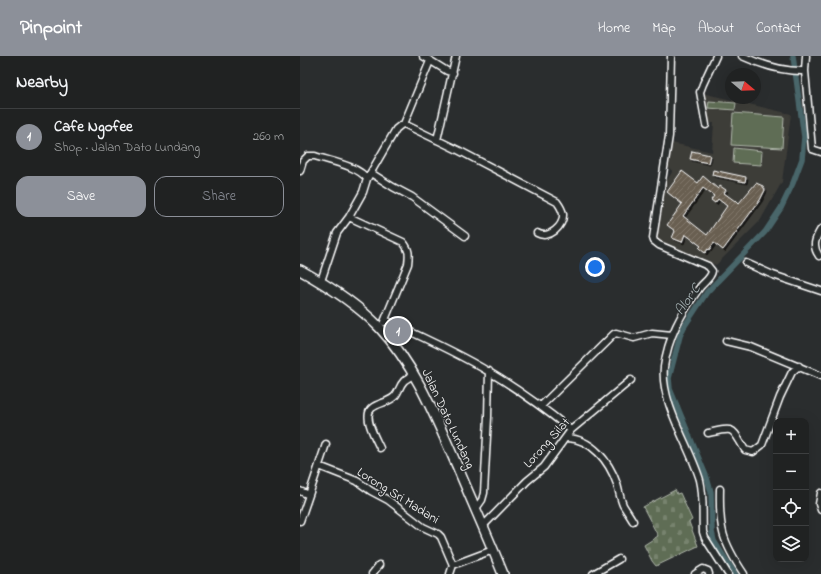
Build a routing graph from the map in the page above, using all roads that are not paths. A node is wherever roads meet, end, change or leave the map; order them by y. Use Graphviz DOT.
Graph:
graph roads {
  1 [pos="423,56"];
  2 [pos="456,56"];
  3 [pos="671,56"];
  4 [pos="716,56"];
  5 [pos="742,56"];
  6 [pos="806,56"];
  7 [pos="430,61"];
  8 [pos="804,71"];
  9 [pos="453,73"];
  10 [pos="404,124"];
  11 [pos="706,125"];
  12 [pos="437,140"];
  13 [pos="821,152"];
  14 [pos="300,171"];
  15 [pos="371,173"];
  16 [pos="367,179"];
  17 [pos="349,217"];
  18 [pos="821,229"];
  19 [pos="537,233"];
  20 [pos="465,236"];
  21 [pos="819,256"];
  22 [pos="746,263"];
  23 [pos="300,270"];
  24 [pos="321,281"];
  25 [pos="821,291"];
  26 [pos="385,320"];
  27 [pos="381,329"];
  28 [pos="672,335"];
  29 [pos="726,341"];
  30 [pos="799,366"];
  31 [pos="488,371"];
  32 [pos="820,373"];
  33 [pos="414,374"];
  34 [pos="631,380"];
  35 [pos="541,406"];
  36 [pos="571,430"];
  37 [pos="708,432"];
  38 [pos="567,438"];
  39 [pos="326,444"];
  40 [pos="380,448"];
  41 [pos="319,466"];
  42 [pos="720,489"];
  43 [pos="300,491"];
  44 [pos="821,493"];
  45 [pos="309,495"];
  46 [pos="475,510"];
  47 [pos="821,510"];
  48 [pos="300,521"];
  49 [pos="633,521"];
  50 [pos="483,526"];
  51 [pos="493,550"];
  52 [pos="619,559"];
  53 [pos="379,565"];
  54 [pos="454,565"];
  55 [pos="372,574"];
  56 [pos="450,574"];
  57 [pos="503,574"];
  58 [pos="593,574"];
  59 [pos="694,574"];
  60 [pos="710,574"];
  61 [pos="728,574"];
  62 [pos="744,574"];
  1 -- 7 [label="street"];
  2 -- 9 [label="street"];
  3 -- 28 [label="street"];
  4 -- 11 [label="street"];
  5 -- 8 [label="street"];
  6 -- 8 [label="street"];
  7 -- 9 [label="street"];
  7 -- 10 [label="street"];
  8 -- 13 [label="street"];
  9 -- 12 [label="street"];
  10 -- 12 [label="street"];
  10 -- 15 [label="street"];
  12 -- 19 [label="street"];
  14 -- 16 [label="street"];
  15 -- 16 [label="street"];
  15 -- 20 [label="street"];
  16 -- 17 [label="street"];
  17 -- 24 [label="street"];
  17 -- 26 [label="street"];
  18 -- 21 [label="street"];
  22 -- 25 [label="street"];
  23 -- 24 [label="main road, Jalan Dato Lundang"];
  24 -- 27 [label="main road, Jalan Dato Lundang"];
  26 -- 27 [label="street"];
  26 -- 31 [label="street"];
  27 -- 33 [label="main road, Jalan Dato Lundang"];
  28 -- 35 [label="street"];
  28 -- 61 [label="street"];
  29 -- 30 [label="street"];
  30 -- 32 [label="street"];
  30 -- 37 [label="street"];
  31 -- 35 [label="street"];
  31 -- 46 [label="street"];
  33 -- 40 [label="street"];
  33 -- 46 [label="main road, Jalan Dato Lundang"];
  34 -- 36 [label="street, Lorong Silat"];
  35 -- 36 [label="street"];
  36 -- 38 [label="street, Lorong Silat"];
  38 -- 49 [label="street"];
  38 -- 50 [label="street, Lorong Silat"];
  39 -- 41 [label="street"];
  41 -- 45 [label="street"];
  41 -- 54 [label="street, Lorong Sri Madani"];
  42 -- 62 [label="street"];
  43 -- 45 [label="street"];
  44 -- 47 [label="street"];
  45 -- 48 [label="street"];
  46 -- 50 [label="main road, Jalan Dato Lundang"];
  50 -- 51 [label="main road, Jalan Dato Lundang"];
  51 -- 54 [label="street"];
  51 -- 57 [label="main road, Jalan Dato Lundang"];
  52 -- 58 [label="street"];
  53 -- 55 [label="street"];
  54 -- 56 [label="street"];
  59 -- 60 [label="street"];
}
